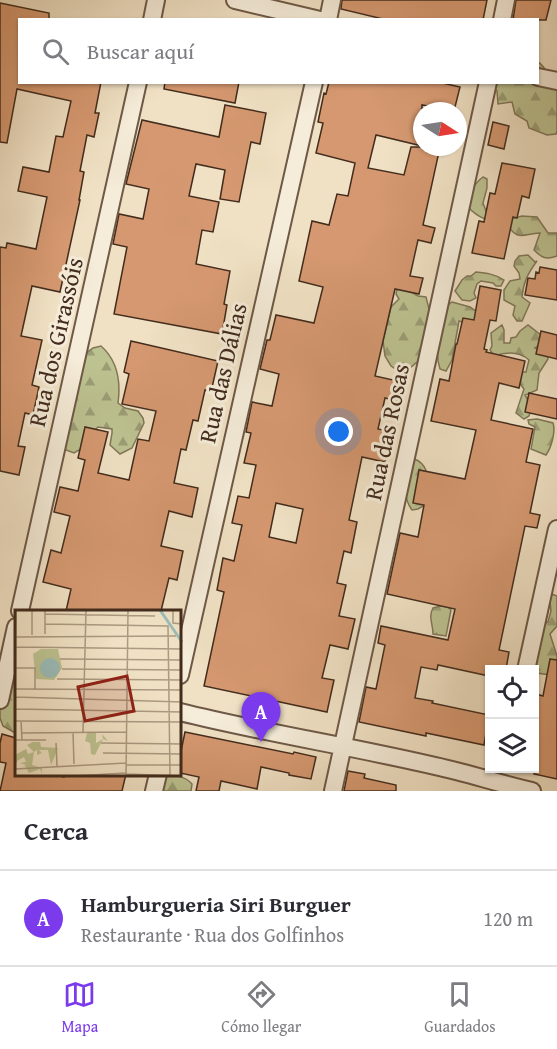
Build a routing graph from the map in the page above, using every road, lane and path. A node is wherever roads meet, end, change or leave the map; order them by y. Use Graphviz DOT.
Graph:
graph roads {
  1 [pos="156,0"];
  2 [pos="235,0"];
  3 [pos="332,0"];
  4 [pos="507,0"];
  5 [pos="152,18"];
  6 [pos="312,18"];
  7 [pos="328,18"];
  8 [pos="502,18"];
  9 [pos="539,77"];
  10 [pos="557,81"];
  11 [pos="138,84"];
  12 [pos="314,84"];
  13 [pos="488,84"];
  14 [pos="557,529"];
  15 [pos="20,610"];
  16 [pos="15,632"];
  17 [pos="527,665"];
  18 [pos="182,666"];
  19 [pos="8,670"];
  20 [pos="0,700"];
  21 [pos="182,712"];
  22 [pos="343,747"];
  23 [pos="158,776"];
  24 [pos="501,781"];
  25 [pos="154,791"];
  26 [pos="333,791"];
  27 [pos="532,791"];
  1 -- 5 [label="street"];
  2 -- 6 [label="street"];
  3 -- 7 [label="street"];
  4 -- 8 [label="street"];
  9 -- 10 [label="street"];
  11 -- 15 [label="street, Rua dos Girassóis"];
  12 -- 18 [label="street, Rua das Dálias"];
  13 -- 22 [label="street, Rua das Rosas"];
  14 -- 17 [label="street"];
  16 -- 19 [label="street"];
  19 -- 20 [label="street"];
  21 -- 22 [label="street"];
  22 -- 24 [label="street"];
  22 -- 26 [label="street, Rua das Rosas"];
  23 -- 25 [label="street"];
  24 -- 27 [label="street"];
}
